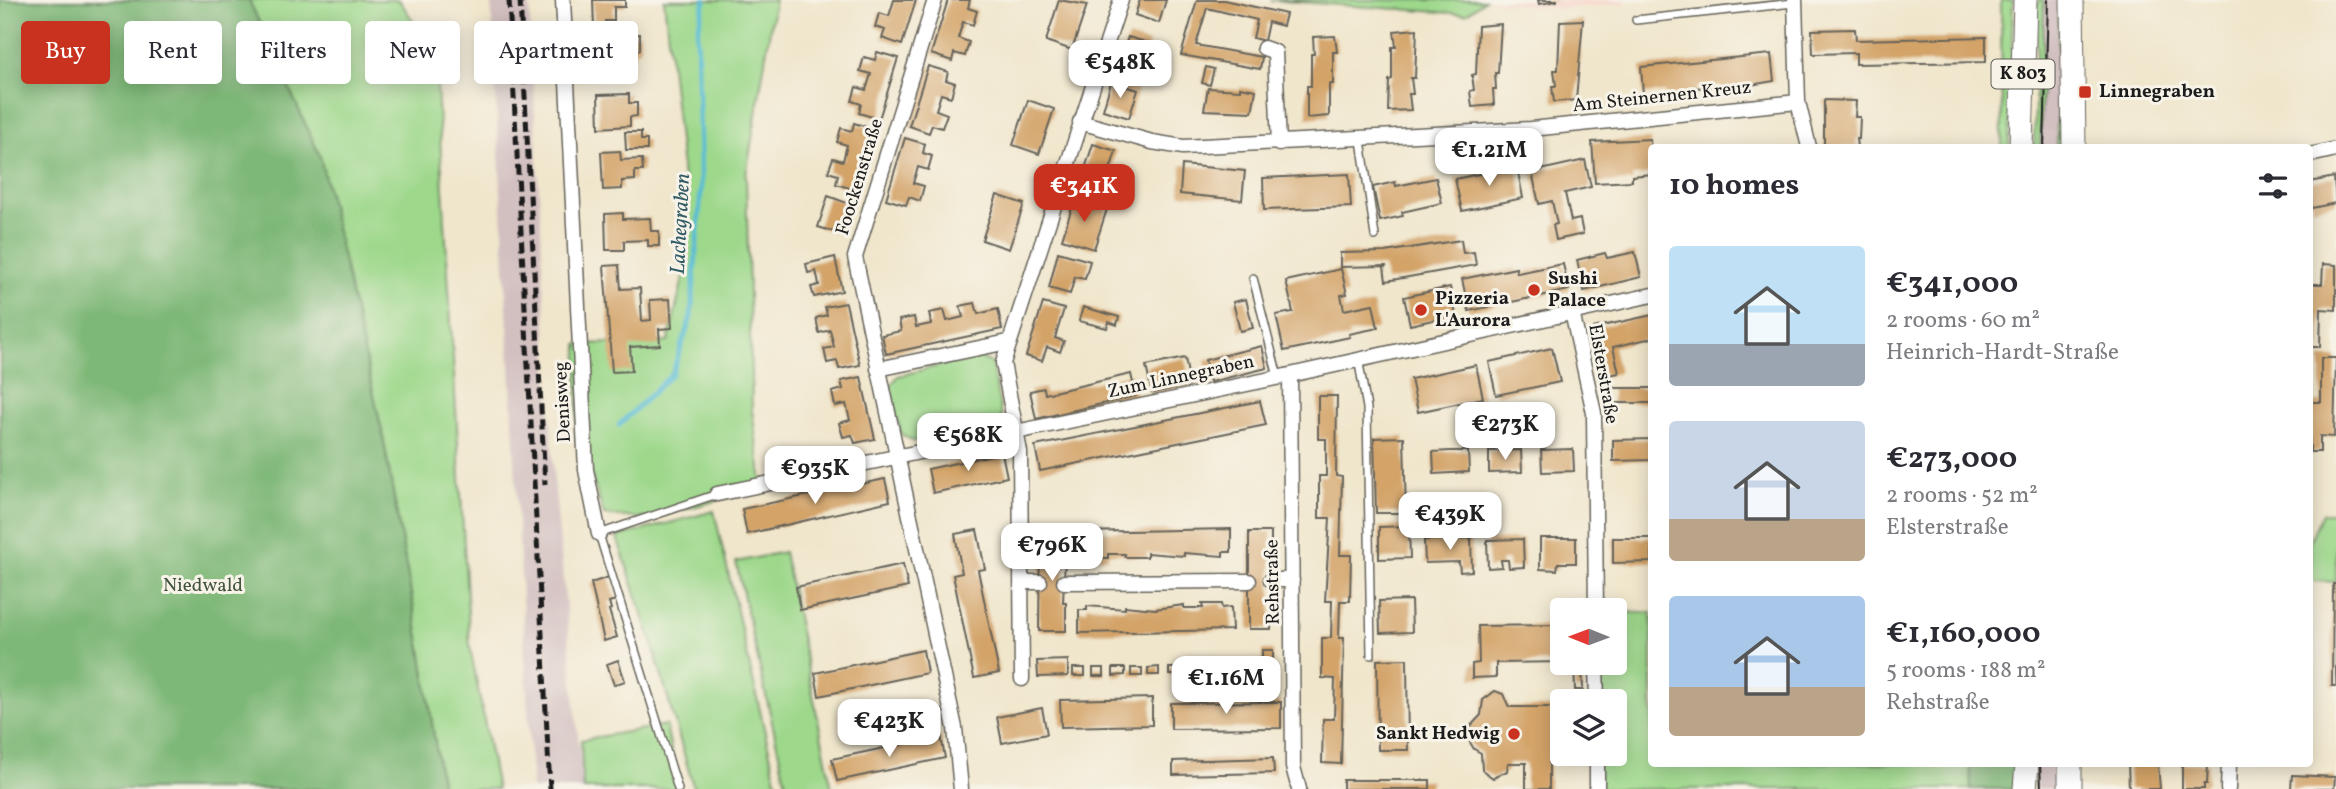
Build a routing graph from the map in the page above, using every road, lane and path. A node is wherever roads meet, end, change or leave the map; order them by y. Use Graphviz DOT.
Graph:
graph roads {
  1 [pos="563,0"];
  2 [pos="935,0"];
  3 [pos="1121,0"];
  4 [pos="2025,0"];
  5 [pos="2072,0"];
  6 [pos="1795,1"];
  7 [pos="1636,20"];
  8 [pos="1264,48"];
  9 [pos="1798,102"];
  10 [pos="1080,122"];
  11 [pos="1360,140"];
  12 [pos="1279,144"];
  13 [pos="1808,144"];
  14 [pos="2021,144"];
  15 [pos="2074,144"];
  16 [pos="2336,149"];
  17 [pos="2313,154"];
  18 [pos="1376,236"];
  19 [pos="1254,278"];
  20 [pos="1648,296"];
  21 [pos="1572,312"];
  22 [pos="1008,342"];
  23 [pos="1358,358"];
  24 [pos="878,369"];
  25 [pos="1284,376"];
  26 [pos="1016,431"];
  27 [pos="896,455"];
  28 [pos="717,494"];
  29 [pos="599,534"];
  30 [pos="1271,580"];
  31 [pos="1292,580"];
  32 [pos="1249,581"];
  33 [pos="1021,582"];
  34 [pos="1040,582"];
  35 [pos="1064,582"];
  36 [pos="1596,598"];
  37 [pos="1371,655"];
  38 [pos="1022,679"];
  39 [pos="1597,766"];
  40 [pos="2027,767"];
  41 [pos="2070,767"];
  42 [pos="2229,767"];
  43 [pos="678,789"];
  44 [pos="961,789"];
  45 [pos="1298,789"];
  46 [pos="1597,789"];
  47 [pos="2025,789"];
  48 [pos="2070,789"];
  49 [pos="2228,789"];
  1 -- 29 [label="street, Denisweg"];
  2 -- 24 [label="street, Foockenstraße"];
  3 -- 10 [label="street"];
  4 -- 14 [label="main road, K 803"];
  5 -- 15 [label="main road, K 803"];
  6 -- 7 [label="lane"];
  6 -- 9 [label="street"];
  8 -- 12 [label="street"];
  9 -- 11 [label="street, Am Steinernen Kreuz"];
  9 -- 13 [label="street"];
  10 -- 12 [label="street, Am Steinernen Kreuz"];
  10 -- 22 [label="street"];
  11 -- 12 [label="street, Am Steinernen Kreuz"];
  11 -- 18 [label="lane"];
  16 -- 17 [label="street"];
  19 -- 25 [label="lane"];
  20 -- 21 [label="street, Zum Linnegraben"];
  21 -- 23 [label="street, Zum Linnegraben"];
  21 -- 36 [label="street, Elsterstraße"];
  22 -- 24 [label="street"];
  22 -- 26 [label="street"];
  23 -- 25 [label="street, Zum Linnegraben"];
  23 -- 37 [label="lane"];
  24 -- 27 [label="street, Foockenstraße"];
  25 -- 26 [label="street, Zum Linnegraben"];
  25 -- 31 [label="street, Rehstraße"];
  26 -- 27 [label="street, Zum Linnegraben"];
  26 -- 33 [label="street"];
  27 -- 28 [label="street, Zum Linnegraben"];
  27 -- 44 [label="street, Foockenstraße"];
  28 -- 29 [label="lane"];
  29 -- 43 [label="lane, Denisweg"];
  30 -- 31 [label="street"];
  31 -- 45 [label="street, Rehstraße"];
  32 -- 35 [label="street"];
  33 -- 34 [label="street"];
  33 -- 38 [label="street"];
  39 -- 46 [label="street"];
  40 -- 47 [label="main road"];
  41 -- 48 [label="main road"];
  42 -- 49 [label="street"];
}
